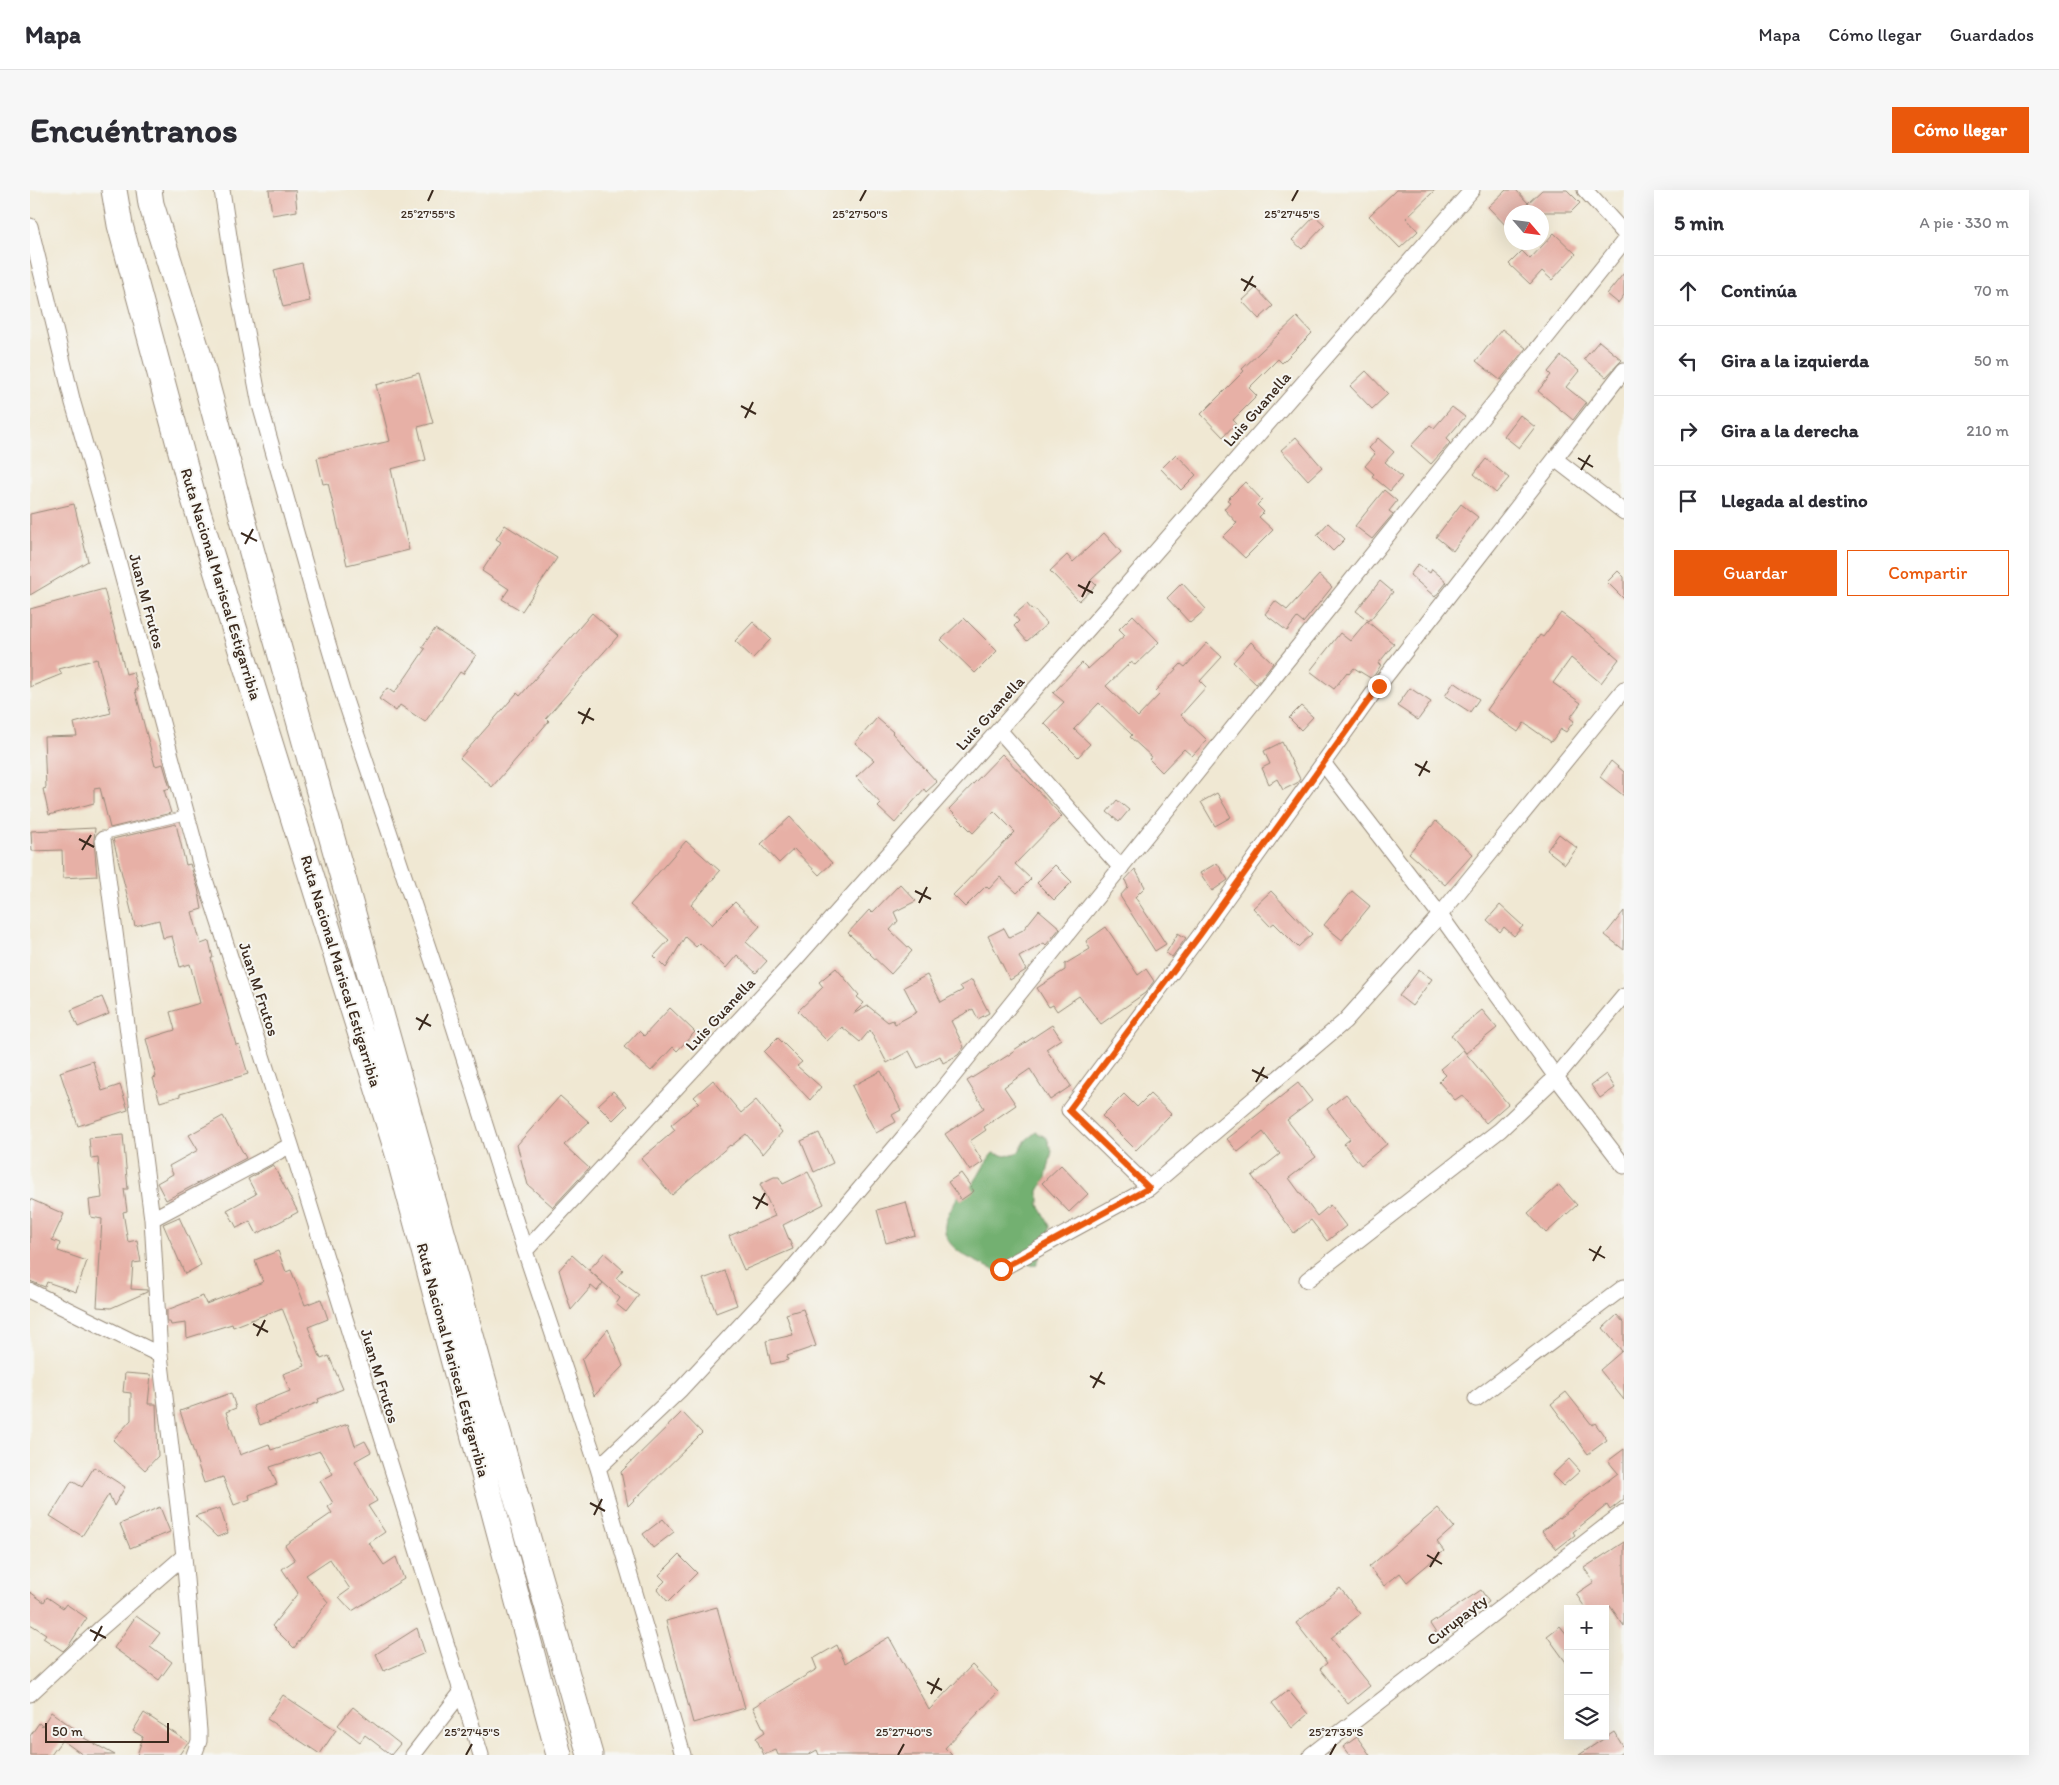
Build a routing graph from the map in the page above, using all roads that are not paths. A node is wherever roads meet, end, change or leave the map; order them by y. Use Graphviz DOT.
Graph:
graph roads {
  1 [pos="114,190"];
  2 [pos="149,190"];
  3 [pos="222,190"];
  4 [pos="1472,190"];
  5 [pos="1585,190"];
  6 [pos="30,226"];
  7 [pos="1624,233"];
  8 [pos="1624,241"];
  9 [pos="1624,370"];
  10 [pos="1555,459"];
  11 [pos="1624,512"];
  12 [pos="1624,689"];
  13 [pos="999,730"];
  14 [pos="1324,764"];
  15 [pos="187,815"];
  16 [pos="103,839"];
  17 [pos="1121,868"];
  18 [pos="1440,914"];
  19 [pos="1624,996"];
  20 [pos="1556,1077"];
  21 [pos="291,1144"];
  22 [pos="1624,1166"];
  23 [pos="1149,1188"];
  24 [pos="152,1219"];
  25 [pos="525,1251"];
  26 [pos="1001,1269"];
  27 [pos="1307,1280"];
  28 [pos="1624,1287"];
  29 [pos="30,1291"];
  30 [pos="160,1355"];
  31 [pos="1476,1399"];
  32 [pos="598,1468"];
  33 [pos="1624,1512"];
  34 [pos="184,1556"];
  35 [pos="30,1694"];
  36 [pos="460,1694"];
  37 [pos="194,1755"];
  38 [pos="413,1755"];
  39 [pos="481,1755"];
  40 [pos="559,1755"];
  41 [pos="590,1755"];
  42 [pos="683,1755"];
  43 [pos="1311,1755"];
  1 -- 40 [label="highway, Ruta Nacional Mariscal Estigarribia"];
  2 -- 41 [label="highway, Ruta Nacional Mariscal Estigarribia"];
  3 -- 25 [label="street"];
  4 -- 13 [label="street, Luis Guanella"];
  5 -- 7 [label="street"];
  6 -- 15 [label="street, Juan M Frutos"];
  8 -- 17 [label="street"];
  9 -- 10 [label="street"];
  10 -- 11 [label="street"];
  10 -- 14 [label="street"];
  12 -- 18 [label="street"];
  13 -- 17 [label="street"];
  13 -- 25 [label="street, Luis Guanella"];
  14 -- 18 [label="street"];
  14 -- 23 [label="street"];
  15 -- 16 [label="lane"];
  15 -- 21 [label="street, Juan M Frutos"];
  16 -- 24 [label="street"];
  17 -- 32 [label="street"];
  18 -- 20 [label="street"];
  18 -- 23 [label="street"];
  19 -- 20 [label="street"];
  20 -- 22 [label="street"];
  20 -- 27 [label="street"];
  21 -- 24 [label="street"];
  21 -- 36 [label="street, Juan M Frutos"];
  23 -- 26 [label="street"];
  24 -- 30 [label="street"];
  25 -- 32 [label="street"];
  28 -- 31 [label="street"];
  29 -- 30 [label="street"];
  30 -- 34 [label="street"];
  32 -- 42 [label="street"];
  33 -- 43 [label="street, Curupayty"];
  34 -- 35 [label="street"];
  34 -- 37 [label="street"];
  36 -- 38 [label="street"];
  36 -- 39 [label="street, Juan M Frutos"];
}
